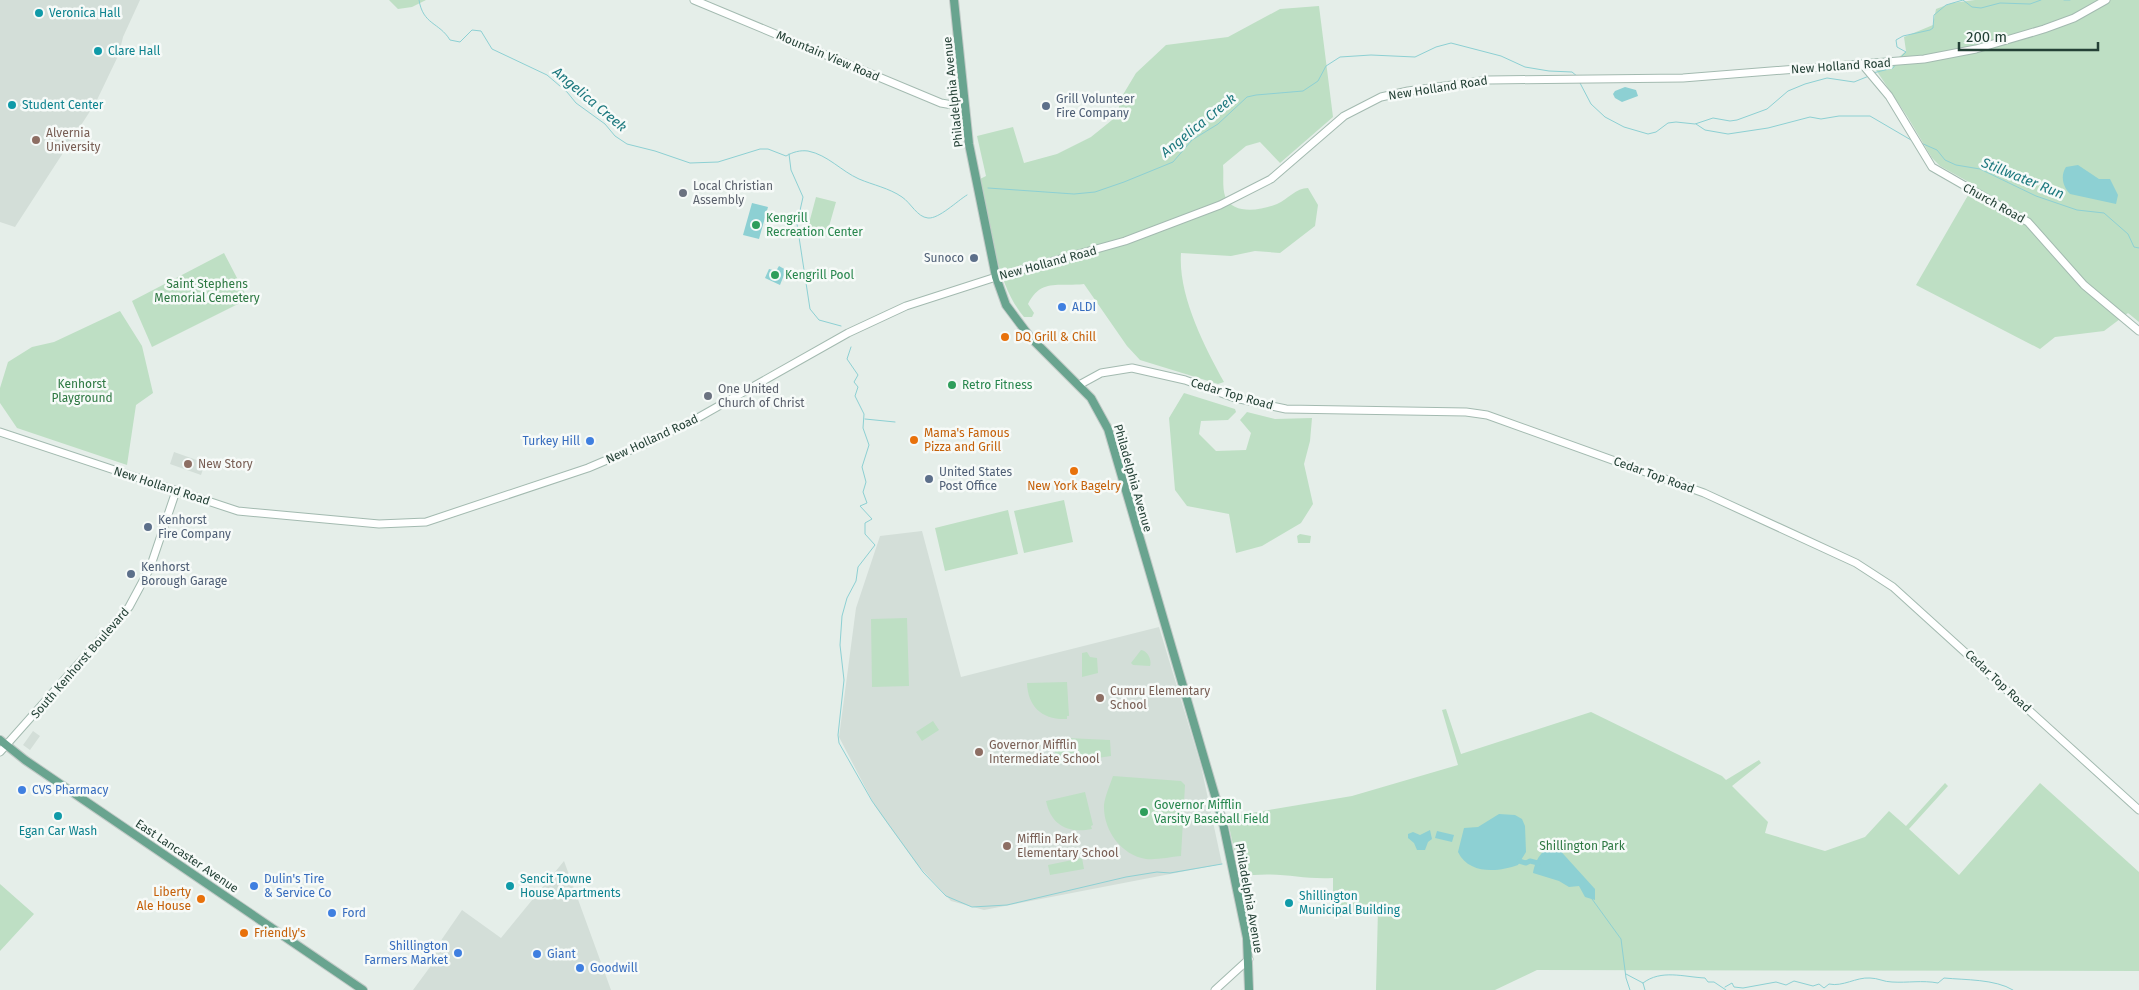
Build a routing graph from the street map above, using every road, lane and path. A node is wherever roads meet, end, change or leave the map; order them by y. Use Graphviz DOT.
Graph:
graph roads {
  1 [pos="694,0"];
  2 [pos="954,0"];
  3 [pos="2106,0"];
  4 [pos="1863,65"];
  5 [pos="964,107"];
  6 [pos="996,277"];
  7 [pos="2139,331"];
  8 [pos="1079,385"];
  9 [pos="0,432"];
  10 [pos="176,491"];
  11 [pos="3,742"];
  12 [pos="0,752"];
  13 [pos="2139,810"];
  14 [pos="1249,959"];
  15 [pos="363,990"];
  16 [pos="1215,990"];
  17 [pos="1249,990"];
  1 -- 5 [label="street, Mountain View Road"];
  2 -- 5 [label="main road, Philadelphia Avenue"];
  3 -- 4 [label="street, New Holland Road"];
  4 -- 6 [label="street, New Holland Road"];
  4 -- 7 [label="street, Church Road"];
  5 -- 6 [label="main road, Philadelphia Avenue"];
  6 -- 8 [label="main road, Philadelphia Avenue"];
  6 -- 10 [label="street, New Holland Road"];
  8 -- 13 [label="street, Cedar Top Road"];
  8 -- 14 [label="main road, Philadelphia Avenue"];
  9 -- 10 [label="street, New Holland Road"];
  10 -- 11 [label="street, South Kenhorst Boulevard"];
  11 -- 12 [label="street, South Kenhorst Boulevard"];
  11 -- 15 [label="main road, East Lancaster Avenue"];
  14 -- 16 [label="street"];
  14 -- 17 [label="main road, Philadelphia Avenue"];
}
